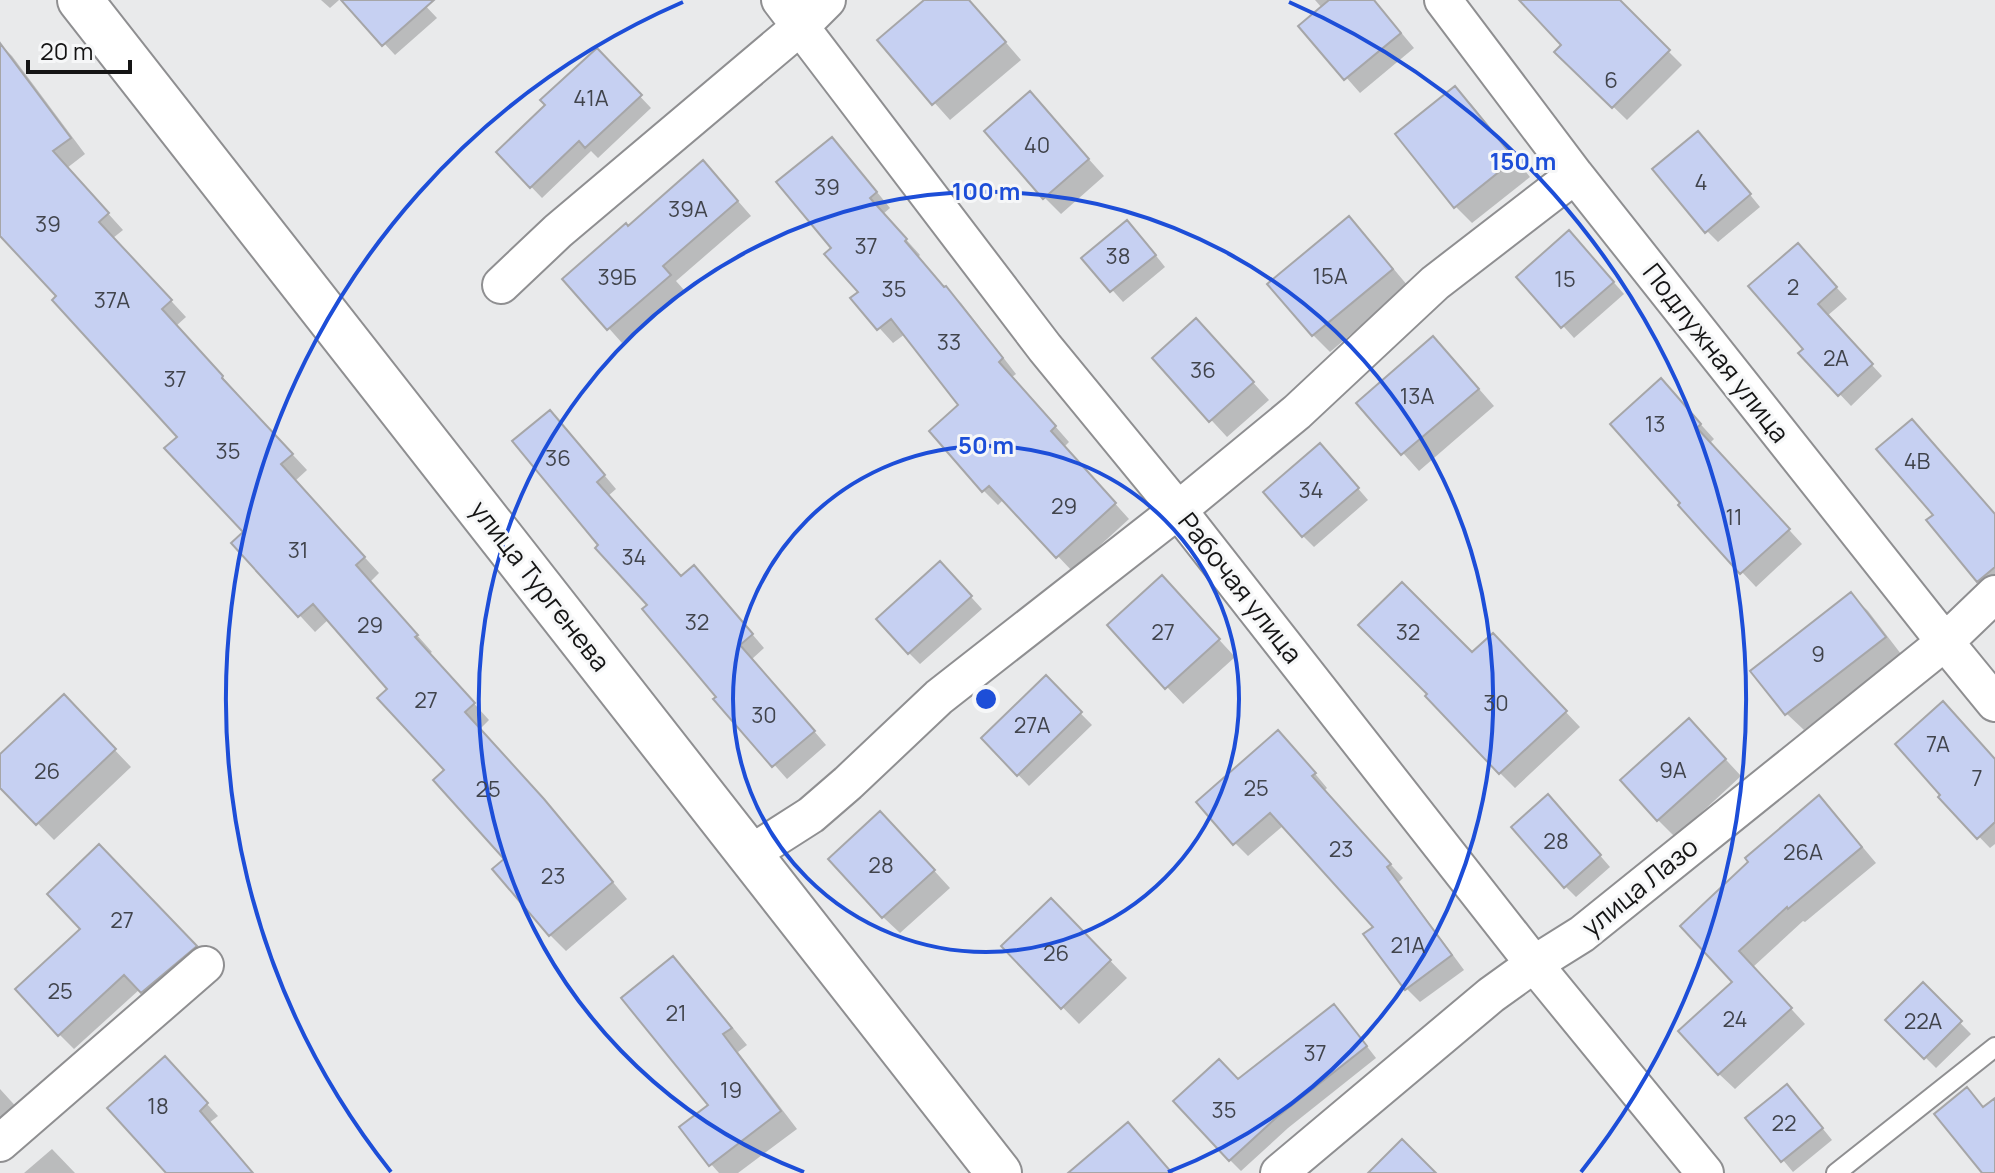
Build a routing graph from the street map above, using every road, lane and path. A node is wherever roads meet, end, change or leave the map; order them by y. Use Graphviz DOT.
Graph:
graph roads {
  1 [pos="80,0"];
  2 [pos="827,0"];
  3 [pos="1443,0"];
  4 [pos="790,13"];
  5 [pos="1575,175"];
  6 [pos="501,285"];
  7 [pos="1178,510"];
  8 [pos="1995,594"];
  9 [pos="1945,642"];
  10 [pos="1995,703"];
  11 [pos="750,854"];
  12 [pos="1534,964"];
  13 [pos="205,965"];
  14 [pos="1995,1047"];
  15 [pos="0,1143"];
  16 [pos="999,1173"];
  17 [pos="1279,1173"];
  18 [pos="1705,1173"];
  19 [pos="1836,1173"];
  1 -- 11 [label="street, улица Тургенева"];
  2 -- 4 [label="street"];
  3 -- 5 [label="street, Подлужная улица"];
  4 -- 6 [label="street"];
  4 -- 7 [label="street, Рабочая улица"];
  5 -- 7 [label="street"];
  5 -- 9 [label="street, Подлужная улица"];
  7 -- 11 [label="street"];
  7 -- 12 [label="street, Рабочая улица"];
  8 -- 9 [label="street, улица Лазо"];
  9 -- 10 [label="street, Подлужная улица"];
  9 -- 12 [label="street, улица Лазо"];
  11 -- 16 [label="street, улица Тургенева"];
  12 -- 17 [label="street, улица Лазо"];
  12 -- 18 [label="street, Рабочая улица"];
  13 -- 15 [label="street"];
  14 -- 19 [label="lane"];
}
